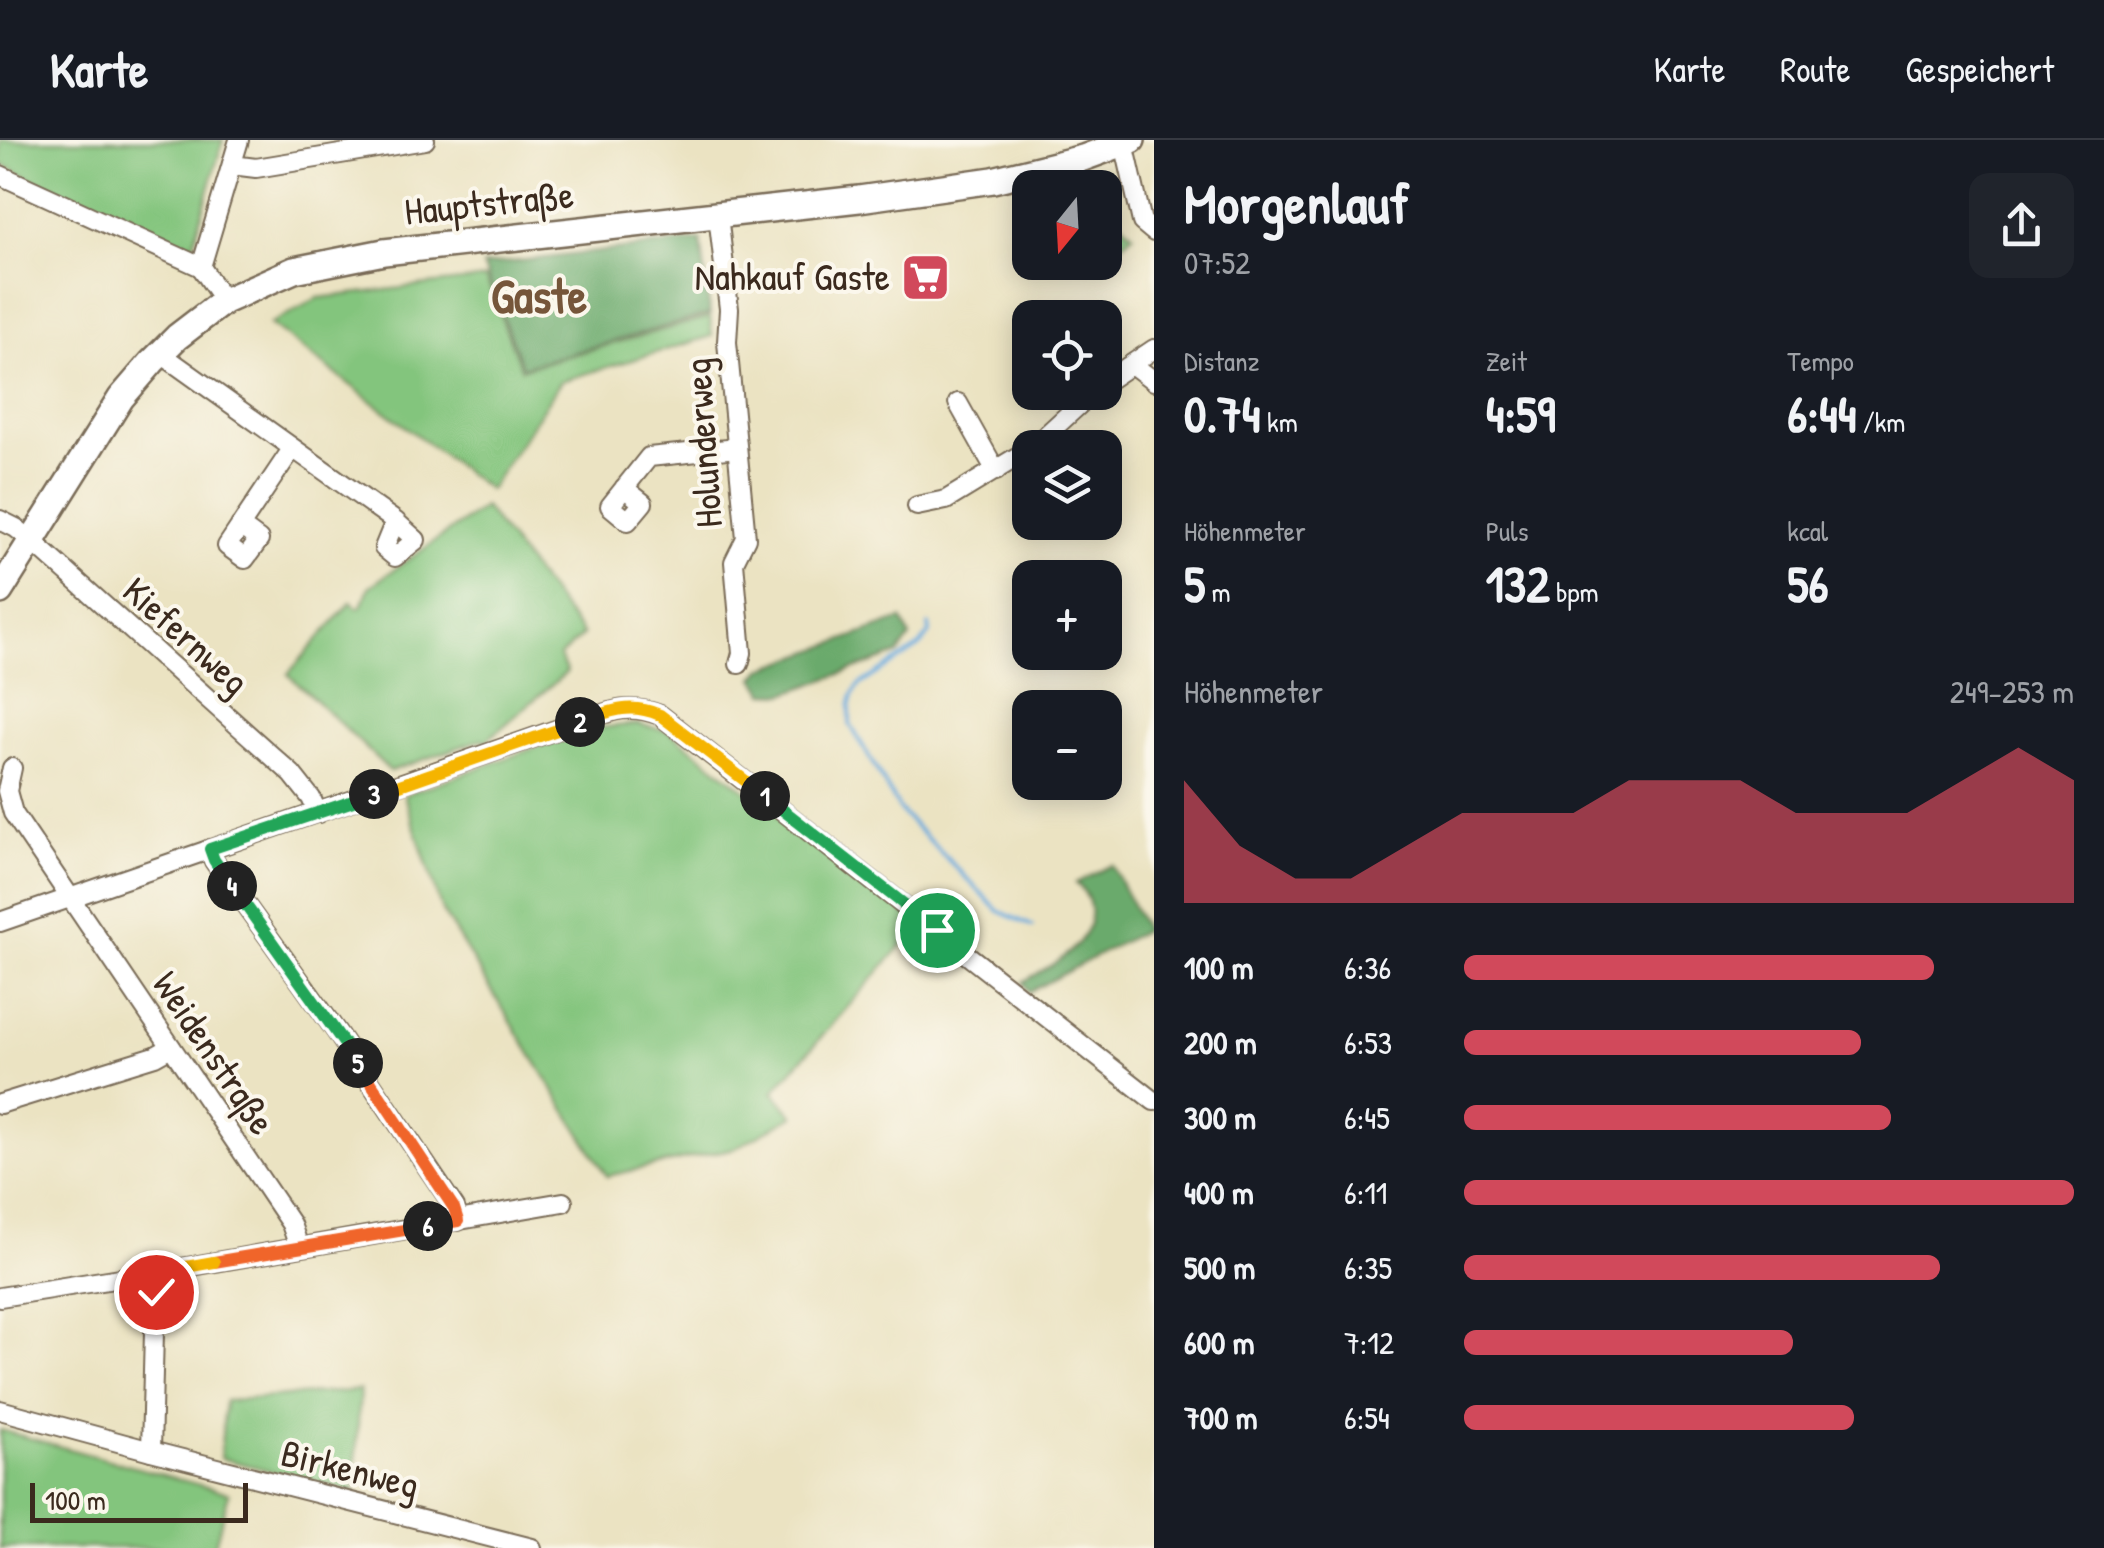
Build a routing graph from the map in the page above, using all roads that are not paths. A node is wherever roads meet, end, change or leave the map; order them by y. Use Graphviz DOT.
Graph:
graph roads {
  1 [pos="240,140"];
  2 [pos="425,140"];
  3 [pos="1128,142"];
  4 [pos="232,165"];
  5 [pos="0,175"];
  6 [pos="718,216"];
  7 [pos="1154,232"];
  8 [pos="202,267"];
  9 [pos="224,301"];
  10 [pos="1154,349"];
  11 [pos="160,353"];
  12 [pos="1133,365"];
  13 [pos="1122,370"];
  14 [pos="1154,381"];
  15 [pos="958,403"];
  16 [pos="1074,410"];
  17 [pos="1052,430"];
  18 [pos="736,448"];
  19 [pos="292,449"];
  20 [pos="1012,462"];
  21 [pos="996,471"];
  22 [pos="624,488"];
  23 [pos="917,506"];
  24 [pos="0,520"];
  25 [pos="395,521"];
  26 [pos="240,526"];
  27 [pos="31,540"];
  28 [pos="0,591"];
  29 [pos="739,664"];
  30 [pos="12,768"];
  31 [pos="318,812"];
  32 [pos="210,849"];
  33 [pos="70,898"];
  34 [pos="0,922"];
  35 [pos="171,1047"];
  36 [pos="1154,1101"];
  37 [pos="0,1104"];
  38 [pos="564,1202"];
  39 [pos="458,1221"];
  40 [pos="298,1247"];
  41 [pos="152,1273"];
  42 [pos="0,1297"];
  43 [pos="0,1410"];
  44 [pos="151,1452"];
  45 [pos="532,1548"];
  1 -- 4 [label="street"];
  2 -- 4 [label="street"];
  3 -- 6 [label="street, Hauptstraße"];
  3 -- 7 [label="street"];
  4 -- 8 [label="street"];
  5 -- 8 [label="street"];
  6 -- 9 [label="street, Hauptstraße"];
  6 -- 18 [label="street, Holunderweg"];
  8 -- 9 [label="street"];
  9 -- 11 [label="street, Hauptstraße"];
  10 -- 12 [label="street"];
  11 -- 19 [label="street"];
  11 -- 27 [label="street, Hauptstraße"];
  12 -- 13 [label="street"];
  12 -- 14 [label="street"];
  15 -- 21 [label="street"];
  16 -- 17 [label="street"];
  18 -- 22 [label="street"];
  18 -- 29 [label="street, Holunderweg"];
  19 -- 25 [label="street"];
  19 -- 26 [label="street"];
  20 -- 21 [label="street"];
  21 -- 23 [label="street"];
  24 -- 27 [label="street, Kiefernweg"];
  27 -- 28 [label="street, Hauptstraße"];
  27 -- 31 [label="street, Kiefernweg"];
  30 -- 33 [label="street, Weidenstraße"];
  31 -- 32 [label="street"];
  31 -- 36 [label="street"];
  32 -- 33 [label="street"];
  32 -- 39 [label="street"];
  33 -- 34 [label="street"];
  33 -- 35 [label="street, Weidenstraße"];
  35 -- 37 [label="street"];
  35 -- 40 [label="street, Weidenstraße"];
  38 -- 39 [label="street"];
  39 -- 40 [label="street"];
  40 -- 41 [label="street"];
  41 -- 42 [label="street"];
  41 -- 44 [label="street"];
  43 -- 44 [label="street, Birkenweg"];
  44 -- 45 [label="street, Birkenweg"];
}
